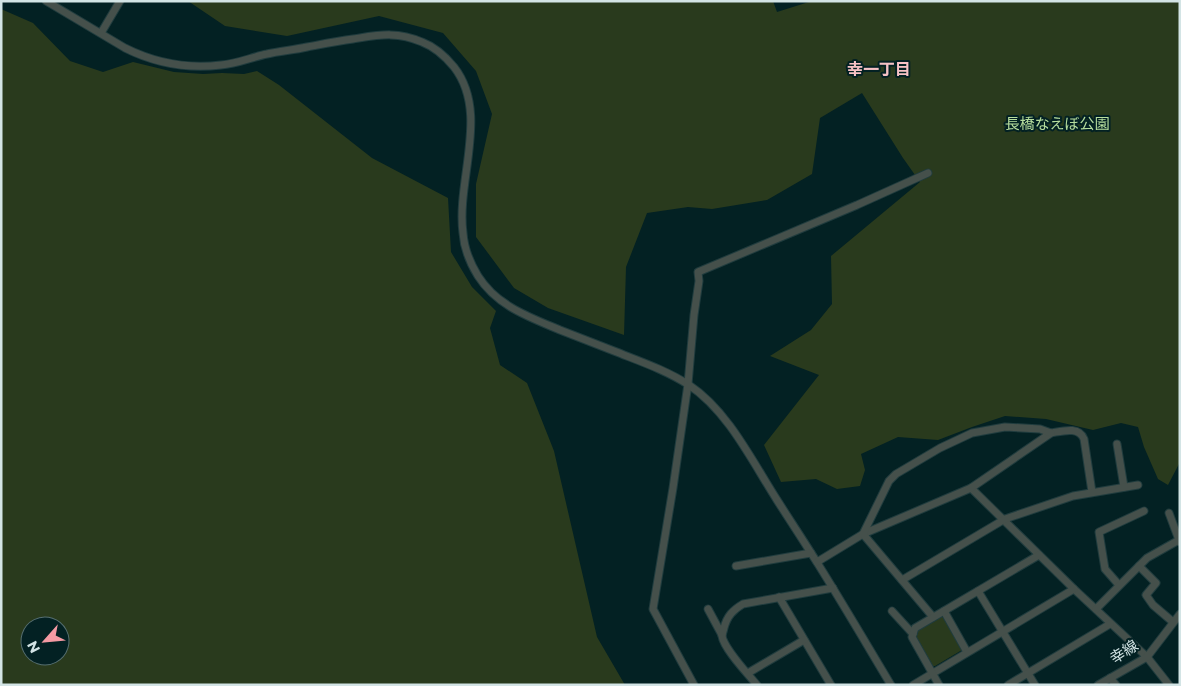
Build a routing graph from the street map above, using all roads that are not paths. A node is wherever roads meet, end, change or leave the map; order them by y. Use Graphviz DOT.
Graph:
graph roads {
  1 [pos="46,1"];
  2 [pos="120,1"];
  3 [pos="101,33"];
  4 [pos="928,173"];
  5 [pos="688,384"];
  6 [pos="1051,433"];
  7 [pos="1117,444"];
  8 [pos="1138,485"];
  9 [pos="971,488"];
  10 [pos="1124,488"];
  11 [pos="1092,492"];
  12 [pos="1144,511"];
  13 [pos="1169,513"];
  14 [pos="1005,520"];
  15 [pos="863,534"];
  16 [pos="1179,541"];
  17 [pos="811,553"];
  18 [pos="1039,555"];
  19 [pos="817,562"];
  20 [pos="736,566"];
  21 [pos="1139,566"];
  22 [pos="902,580"];
  23 [pos="1119,585"];
  24 [pos="833,588"];
  25 [pos="1074,588"];
  26 [pos="978,591"];
  27 [pos="779,597"];
  28 [pos="1096,608"];
  29 [pos="708,609"];
  30 [pos="892,611"];
  31 [pos="944,611"];
  32 [pos="1180,614"];
  33 [pos="933,617"];
  34 [pos="1173,622"];
  35 [pos="1110,624"];
  36 [pos="1002,631"];
  37 [pos="913,634"];
  38 [pos="722,635"];
  39 [pos="804,640"];
  40 [pos="967,652"];
  41 [pos="1147,656"];
  42 [pos="748,673"];
  43 [pos="932,673"];
  44 [pos="1028,673"];
  45 [pos="1110,678"];
  46 [pos="694,685"];
  47 [pos="757,685"];
  48 [pos="831,685"];
  49 [pos="891,685"];
  50 [pos="913,685"];
  51 [pos="939,685"];
  52 [pos="1008,685"];
  53 [pos="1034,685"];
  54 [pos="1098,685"];
  55 [pos="1116,685"];
  56 [pos="1170,685"];
  1 -- 3 [label="street"];
  2 -- 3 [label="street"];
  3 -- 5 [label="street"];
  4 -- 5 [label="street"];
  5 -- 17 [label="street"];
  5 -- 46 [label="street"];
  6 -- 9 [label="street"];
  6 -- 11 [label="street"];
  6 -- 15 [label="street"];
  7 -- 10 [label="street"];
  8 -- 10 [label="street"];
  9 -- 14 [label="street"];
  9 -- 15 [label="street"];
  10 -- 11 [label="street"];
  11 -- 14 [label="street"];
  12 -- 23 [label="street"];
  13 -- 16 [label="street"];
  14 -- 18 [label="street"];
  14 -- 22 [label="street"];
  15 -- 19 [label="street"];
  15 -- 22 [label="street"];
  16 -- 21 [label="street"];
  17 -- 19 [label="street"];
  17 -- 20 [label="street"];
  18 -- 25 [label="street"];
  18 -- 26 [label="street"];
  19 -- 24 [label="street"];
  21 -- 23 [label="street"];
  21 -- 34 [label="street"];
  22 -- 33 [label="street"];
  23 -- 28 [label="street"];
  24 -- 27 [label="street"];
  24 -- 49 [label="street"];
  25 -- 28 [label="street"];
  25 -- 36 [label="street"];
  26 -- 31 [label="street"];
  26 -- 36 [label="street"];
  27 -- 38 [label="street"];
  27 -- 39 [label="street"];
  28 -- 35 [label="street"];
  29 -- 38 [label="street"];
  30 -- 37 [label="street"];
  31 -- 33 [label="street"];
  31 -- 40 [label="street"];
  32 -- 34 [label="street, 幸線"];
  33 -- 37 [label="street"];
  34 -- 41 [label="street, 幸線"];
  35 -- 41 [label="street"];
  35 -- 44 [label="street"];
  36 -- 40 [label="street"];
  36 -- 44 [label="street"];
  37 -- 43 [label="street"];
  38 -- 42 [label="street"];
  39 -- 42 [label="street"];
  39 -- 48 [label="street"];
  40 -- 43 [label="street"];
  41 -- 45 [label="street, 幸線"];
  41 -- 56 [label="street"];
  42 -- 47 [label="street"];
  43 -- 50 [label="street"];
  43 -- 51 [label="street"];
  44 -- 52 [label="street"];
  44 -- 53 [label="street"];
  45 -- 54 [label="street, 幸線"];
  45 -- 55 [label="street"];
}
